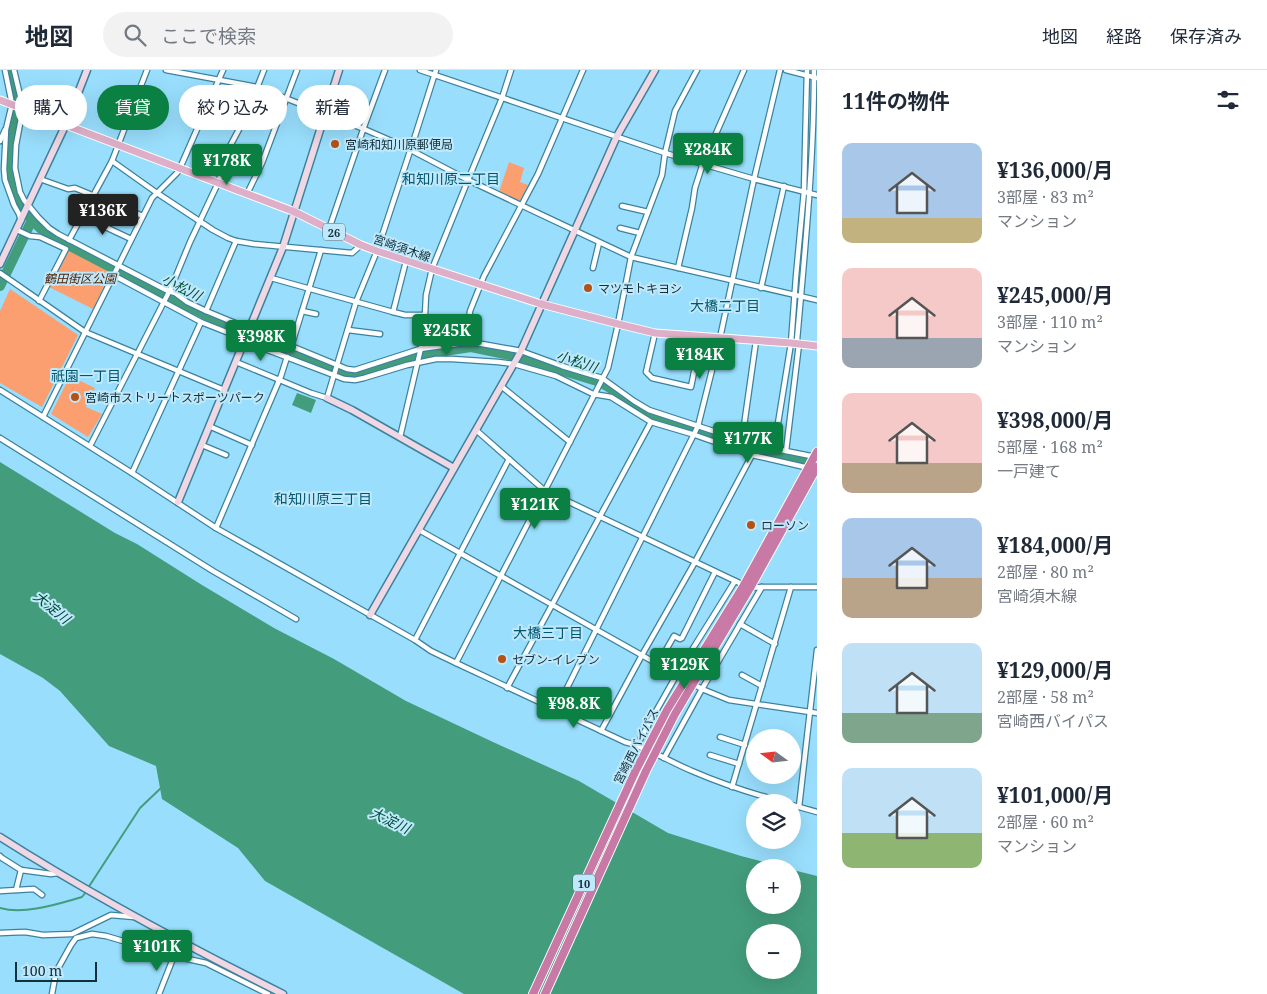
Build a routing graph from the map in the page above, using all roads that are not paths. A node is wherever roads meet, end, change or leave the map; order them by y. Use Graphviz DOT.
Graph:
graph roads {
  1 [pos="5,70"];
  2 [pos="14,70"];
  3 [pos="87,70"];
  4 [pos="147,70"];
  5 [pos="166,70"];
  6 [pos="223,70"];
  7 [pos="264,70"];
  8 [pos="297,70"];
  9 [pos="339,70"];
  10 [pos="385,70"];
  11 [pos="420,70"];
  12 [pos="511,70"];
  13 [pos="583,70"];
  14 [pos="655,70"];
  15 [pos="697,70"];
  16 [pos="744,70"];
  17 [pos="780,70"];
  18 [pos="786,70"];
  19 [pos="814,70"];
  20 [pos="435,72"];
  21 [pos="807,73"];
  22 [pos="815,78"];
  23 [pos="219,79"];
  24 [pos="17,85"];
  25 [pos="81,85"];
  26 [pos="248,85"];
  27 [pos="258,85"];
  28 [pos="334,85"];
  29 [pos="287,95"];
  30 [pos="502,98"];
  31 [pos="0,100"];
  32 [pos="12,104"];
  33 [pos="15,105"];
  34 [pos="369,113"];
  35 [pos="562,118"];
  36 [pos="6,129"];
  37 [pos="18,130"];
  38 [pos="63,130"];
  39 [pos="81,130"];
  40 [pos="239,130"];
  41 [pos="274,130"];
  42 [pos="320,130"];
  43 [pos="364,130"];
  44 [pos="366,130"];
  45 [pos="617,136"];
  46 [pos="0,141"];
  47 [pos="118,145"];
  48 [pos="410,150"];
  49 [pos="815,150"];
  50 [pos="665,152"];
  51 [pos="112,161"];
  52 [pos="703,164"];
  53 [pos="180,168"];
  54 [pos="754,178"];
  55 [pos="40,179"];
  56 [pos="468,180"];
  57 [pos="218,183"];
  58 [pos="784,186"];
  59 [pos="804,191"];
  60 [pos="157,193"];
  61 [pos="810,193"];
  62 [pos="247,194"];
  63 [pos="93,195"];
  64 [pos="817,195"];
  65 [pos="28,206"];
  66 [pos="521,206"];
  67 [pos="622,206"];
  68 [pos="295,212"];
  69 [pos="648,212"];
  70 [pos="82,216"];
  71 [pos="143,216"];
  72 [pos="22,218"];
  73 [pos="200,221"];
  74 [pos="620,228"];
  75 [pos="329,229"];
  76 [pos="17,230"];
  77 [pos="574,231"];
  78 [pos="640,233"];
  79 [pos="131,239"];
  80 [pos="69,240"];
  81 [pos="236,241"];
  82 [pos="599,243"];
  83 [pos="361,245"];
  84 [pos="284,247"];
  85 [pos="321,250"];
  86 [pos="377,251"];
  87 [pos="631,258"];
  88 [pos="406,261"];
  89 [pos="0,264"];
  90 [pos="118,265"];
  91 [pos="593,268"];
  92 [pos="678,268"];
  93 [pos="432,270"];
  94 [pos="0,273"];
  95 [pos="113,275"];
  96 [pos="270,278"];
  97 [pos="732,281"];
  98 [pos="480,284"];
  99 [pos="761,288"];
  100 [pos="309,289"];
  101 [pos="169,292"];
  102 [pos="794,296"];
  103 [pos="801,297"];
  104 [pos="817,300"];
  105 [pos="39,301"];
  106 [pos="164,302"];
  107 [pos="356,302"];
  108 [pos="541,304"];
  109 [pos="206,311"];
  110 [pos="302,311"];
  111 [pos="394,312"];
  112 [pos="316,314"];
  113 [pos="424,315"];
  114 [pos="202,322"];
  115 [pos="618,324"];
  116 [pos="249,330"];
  117 [pos="348,330"];
  118 [pos="85,332"];
  119 [pos="655,333"];
  120 [pos="380,334"];
  121 [pos="701,336"];
  122 [pos="720,338"];
  123 [pos="245,340"];
  124 [pos="756,340"];
  125 [pos="471,342"];
  126 [pos="795,344"];
  127 [pos="817,346"];
  128 [pos="291,347"];
  129 [pos="420,349"];
  130 [pos="520,352"];
  131 [pos="137,354"];
  132 [pos="288,358"];
  133 [pos="236,362"];
  134 [pos="417,362"];
  135 [pos="514,363"];
  136 [pos="336,365"];
  137 [pos="179,371"];
  138 [pos="333,375"];
  139 [pos="602,378"];
  140 [pos="279,379"];
  141 [pos="501,386"];
  142 [pos="0,390"];
  143 [pos="224,390"];
  144 [pos="594,394"];
  145 [pos="326,398"];
  146 [pos="42,417"];
  147 [pos="651,422"];
  148 [pos="209,426"];
  149 [pos="698,426"];
  150 [pos="476,430"];
  151 [pos="694,434"];
  152 [pos="400,437"];
  153 [pos="0,438"];
  154 [pos="742,440"];
  155 [pos="570,442"];
  156 [pos="202,445"];
  157 [pos="252,445"];
  158 [pos="90,446"];
  159 [pos="774,448"];
  160 [pos="786,451"];
  161 [pos="226,455"];
  162 [pos="752,455"];
  163 [pos="815,456"];
  164 [pos="509,459"];
  165 [pos="454,468"];
  166 [pos="814,468"];
  167 [pos="132,472"];
  168 [pos="544,490"];
  169 [pos="178,502"];
  170 [pos="600,517"];
  171 [pos="216,528"];
  172 [pos="419,530"];
  173 [pos="643,536"];
  174 [pos="460,553"];
  175 [pos="695,562"];
  176 [pos="715,572"];
  177 [pos="501,576"];
  178 [pos="735,581"];
  179 [pos="747,587"];
  180 [pos="762,587"];
  181 [pos="791,587"];
  182 [pos="817,587"];
  183 [pos="552,604"];
  184 [pos="370,615"];
  185 [pos="296,619"];
  186 [pos="740,624"];
  187 [pos="596,629"];
  188 [pos="415,640"];
  189 [pos="775,644"];
  190 [pos="817,650"];
  191 [pos="642,655"];
  192 [pos="456,663"];
  193 [pos="658,664"];
  194 [pos="677,674"];
  195 [pos="742,675"];
  196 [pos="762,686"];
  197 [pos="507,688"];
  198 [pos="702,689"];
  199 [pos="757,704"];
  200 [pos="556,710"];
  201 [pos="810,712"];
  202 [pos="817,713"];
  203 [pos="601,731"];
  204 [pos="720,737"];
  205 [pos="637,745"];
  206 [pos="745,745"];
  207 [pos="710,755"];
  208 [pos="664,758"];
  209 [pos="739,764"];
  210 [pos="732,787"];
  211 [pos="756,794"];
  212 [pos="800,794"];
  213 [pos="801,807"];
  214 [pos="817,812"];
  215 [pos="0,837"];
  216 [pos="0,856"];
  217 [pos="21,870"];
  218 [pos="59,873"];
  219 [pos="16,890"];
  220 [pos="0,891"];
  221 [pos="42,895"];
  222 [pos="138,918"];
  223 [pos="0,933"];
  224 [pos="72,934"];
  225 [pos="76,938"];
  226 [pos="174,956"];
  227 [pos="52,994"];
  228 [pos="159,994"];
  229 [pos="268,994"];
  230 [pos="283,994"];
  231 [pos="533,994"];
  232 [pos="546,994"];
  1 -- 32 [label="street"];
  2 -- 24 [label="street"];
  3 -- 25 [label="street"];
  4 -- 47 [label="street"];
  5 -- 23 [label="street"];
  6 -- 23 [label="street"];
  7 -- 27 [label="street"];
  8 -- 29 [label="street"];
  9 -- 28 [label="street"];
  10 -- 34 [label="street"];
  11 -- 20 [label="street"];
  12 -- 30 [label="street"];
  13 -- 35 [label="street"];
  14 -- 45 [label="street"];
  15 -- 50 [label="street"];
  16 -- 52 [label="street"];
  17 -- 54 [label="street"];
  18 -- 21 [label="street"];
  19 -- 22 [label="street"];
  20 -- 30 [label="street"];
  20 -- 48 [label="street"];
  21 -- 22 [label="street"];
  21 -- 59 [label="street"];
  22 -- 49 [label="street"];
  23 -- 26 [label="street"];
  23 -- 53 [label="street"];
  30 -- 35 [label="street"];
  30 -- 56 [label="street"];
  31 -- 32 [label="main road, 宮崎須木線 / 26"];
  32 -- 33 [label="main road, 宮崎須木線 / 26"];
  32 -- 36 [label="street"];
  35 -- 45 [label="street"];
  35 -- 66 [label="street"];
  36 -- 46 [label="street"];
  36 -- 72 [label="street"];
  37 -- 65 [label="street"];
  38 -- 55 [label="street"];
  39 -- 47 [label="main road, 宮崎須木線 / 26"];
  40 -- 57 [label="street"];
  41 -- 62 [label="street"];
  42 -- 68 [label="street"];
  43 -- 75 [label="street"];
  44 -- 48 [label="street"];
  45 -- 50 [label="street"];
  45 -- 77 [label="street"];
  47 -- 51 [label="street"];
  47 -- 53 [label="main road, 宮崎須木線 / 26"];
  48 -- 56 [label="street"];
  48 -- 86 [label="street"];
  49 -- 61 [label="street"];
  50 -- 52 [label="street"];
  50 -- 69 [label="street"];
  51 -- 60 [label="street"];
  51 -- 63 [label="street"];
  52 -- 54 [label="street"];
  52 -- 92 [label="street"];
  53 -- 57 [label="main road, 宮崎須木線 / 26"];
  53 -- 60 [label="street"];
  54 -- 58 [label="street"];
  54 -- 97 [label="street"];
  55 -- 63 [label="street"];
  55 -- 65 [label="street"];
  56 -- 66 [label="street"];
  56 -- 93 [label="street"];
  57 -- 62 [label="main road, 宮崎須木線 / 26"];
  57 -- 73 [label="street"];
  58 -- 59 [label="street"];
  58 -- 99 [label="street"];
  59 -- 61 [label="street"];
  59 -- 102 [label="street"];
  60 -- 71 [label="street"];
  60 -- 73 [label="street"];
  61 -- 64 [label="street"];
  61 -- 103 [label="street"];
  62 -- 68 [label="main road, 宮崎須木線 / 26"];
  63 -- 70 [label="street"];
  63 -- 71 [label="street"];
  65 -- 72 [label="street"];
  65 -- 80 [label="street"];
  66 -- 77 [label="street"];
  66 -- 98 [label="street"];
  67 -- 69 [label="street"];
  68 -- 75 [label="main road, 宮崎須木線 / 26"];
  68 -- 84 [label="street"];
  69 -- 78 [label="street"];
  70 -- 79 [label="street"];
  70 -- 80 [label="street"];
  71 -- 79 [label="street"];
  72 -- 76 [label="street"];
  73 -- 81 [label="street"];
  73 -- 101 [label="street"];
  74 -- 78 [label="street"];
  75 -- 83 [label="main road, 宮崎須木線 / 26"];
  76 -- 89 [label="street"];
  76 -- 105 [label="street"];
  77 -- 82 [label="street"];
  77 -- 108 [label="street"];
  78 -- 87 [label="street"];
  79 -- 90 [label="street"];
  80 -- 90 [label="street"];
  81 -- 84 [label="street"];
  81 -- 109 [label="street"];
  82 -- 87 [label="street"];
  82 -- 91 [label="street"];
  83 -- 85 [label="street"];
  83 -- 86 [label="main road, 宮崎須木線 / 26"];
  84 -- 85 [label="street"];
  84 -- 96 [label="street"];
  85 -- 100 [label="street"];
  86 -- 88 [label="main road, 宮崎須木線 / 26"];
  86 -- 107 [label="street"];
  87 -- 92 [label="street"];
  87 -- 115 [label="street"];
  88 -- 93 [label="main road, 宮崎須木線 / 26"];
  88 -- 111 [label="street"];
  90 -- 95 [label="street"];
  90 -- 101 [label="street"];
  92 -- 97 [label="street"];
  93 -- 98 [label="main road, 宮崎須木線 / 26"];
  93 -- 113 [label="street"];
  94 -- 105 [label="street"];
  95 -- 106 [label="street"];
  95 -- 118 [label="street"];
  96 -- 100 [label="street"];
  96 -- 116 [label="street"];
  97 -- 99 [label="street"];
  97 -- 122 [label="street"];
  98 -- 108 [label="main road, 宮崎須木線 / 26"];
  98 -- 125 [label="street"];
  99 -- 102 [label="street"];
  100 -- 107 [label="street"];
  100 -- 110 [label="street"];
  101 -- 106 [label="street"];
  101 -- 109 [label="street"];
  102 -- 103 [label="street"];
  102 -- 126 [label="street"];
  103 -- 104 [label="street"];
  103 -- 126 [label="street"];
  105 -- 118 [label="street"];
  106 -- 114 [label="street"];
  106 -- 131 [label="street"];
  107 -- 111 [label="street"];
  107 -- 117 [label="street"];
  108 -- 115 [label="main road, 宮崎須木線 / 26"];
  108 -- 130 [label="street"];
  109 -- 116 [label="street"];
  110 -- 112 [label="street"];
  110 -- 128 [label="street"];
  111 -- 113 [label="street"];
  113 -- 129 [label="street"];
  114 -- 123 [label="street"];
  114 -- 137 [label="street"];
  115 -- 119 [label="main road, 宮崎須木線 / 26"];
  115 -- 139 [label="street"];
  116 -- 123 [label="street"];
  116 -- 128 [label="street"];
  117 -- 120 [label="street"];
  117 -- 136 [label="street"];
  118 -- 131 [label="street"];
  118 -- 146 [label="street"];
  119 -- 121 [label="main road, 宮崎須木線 / 26"];
  119 -- 121 [label="street"];
  121 -- 122 [label="main road, 宮崎須木線 / 26"];
  122 -- 124 [label="main road, 宮崎須木線 / 26"];
  122 -- 149 [label="street"];
  123 -- 132 [label="street"];
  123 -- 133 [label="street"];
  124 -- 126 [label="main road, 宮崎須木線 / 26"];
  124 -- 154 [label="street"];
  125 -- 129 [label="street"];
  125 -- 130 [label="street"];
  126 -- 127 [label="main road, 宮崎須木線 / 26"];
  126 -- 159 [label="street"];
  126 -- 160 [label="street"];
  128 -- 136 [label="street"];
  129 -- 134 [label="street"];
  129 -- 136 [label="street"];
  130 -- 135 [label="street"];
  130 -- 139 [label="street"];
  131 -- 137 [label="street"];
  131 -- 158 [label="street"];
  132 -- 138 [label="street"];
  132 -- 140 [label="street"];
  133 -- 140 [label="street"];
  133 -- 143 [label="street"];
  134 -- 135 [label="street"];
  134 -- 138 [label="street"];
  134 -- 152 [label="street"];
  135 -- 141 [label="street"];
  135 -- 144 [label="street"];
  136 -- 138 [label="street"];
  137 -- 143 [label="street"];
  137 -- 167 [label="street"];
  138 -- 145 [label="street"];
  139 -- 144 [label="street"];
  139 -- 149 [label="street"];
  140 -- 145 [label="street"];
  140 -- 157 [label="street"];
  141 -- 150 [label="street"];
  141 -- 155 [label="street"];
  142 -- 146 [label="street"];
  143 -- 148 [label="street"];
  144 -- 147 [label="street"];
  144 -- 155 [label="street"];
  145 -- 152 [label="street"];
  146 -- 158 [label="street"];
  147 -- 151 [label="street"];
  147 -- 170 [label="street"];
  148 -- 156 [label="street"];
  148 -- 157 [label="street"];
  149 -- 151 [label="street"];
  149 -- 154 [label="street"];
  150 -- 164 [label="street"];
  150 -- 165 [label="street"];
  151 -- 162 [label="street"];
  151 -- 173 [label="street"];
  152 -- 165 [label="street"];
  153 -- 185 [label="street"];
  154 -- 159 [label="street"];
  155 -- 168 [label="street"];
  156 -- 161 [label="street"];
  156 -- 169 [label="street"];
  157 -- 171 [label="street"];
  158 -- 167 [label="street"];
  159 -- 160 [label="street"];
  160 -- 163 [label="street"];
  162 -- 166 [label="street"];
  162 -- 175 [label="street"];
  163 -- 166 [label="highway, 10"];
  164 -- 168 [label="street"];
  164 -- 174 [label="street"];
  165 -- 172 [label="street"];
  166 -- 179 [label="highway, 宮崎西バイパス / 10"];
  167 -- 169 [label="street"];
  168 -- 170 [label="street"];
  168 -- 177 [label="street"];
  169 -- 171 [label="street"];
  170 -- 173 [label="street"];
  170 -- 183 [label="street"];
  171 -- 184 [label="street"];
  172 -- 174 [label="street"];
  172 -- 184 [label="street"];
  173 -- 175 [label="street"];
  173 -- 187 [label="street"];
  174 -- 177 [label="street"];
  174 -- 188 [label="street"];
  175 -- 176 [label="street"];
  175 -- 191 [label="street"];
  176 -- 178 [label="street"];
  176 -- 193 [label="street"];
  177 -- 183 [label="street"];
  177 -- 192 [label="street"];
  178 -- 179 [label="street"];
  178 -- 194 [label="street"];
  179 -- 180 [label="street"];
  179 -- 231 [label="highway, 宮崎西バイパス / 10, bridge"];
  179 -- 232 [label="highway, 宮崎西バイパス / 10, bridge"];
  180 -- 181 [label="street"];
  180 -- 186 [label="street"];
  181 -- 182 [label="street"];
  181 -- 189 [label="street"];
  183 -- 187 [label="street"];
  183 -- 197 [label="street"];
  184 -- 188 [label="street"];
  186 -- 189 [label="street"];
  186 -- 198 [label="street"];
  187 -- 191 [label="street"];
  187 -- 200 [label="street"];
  188 -- 192 [label="street"];
  189 -- 196 [label="street"];
  190 -- 201 [label="street"];
  191 -- 193 [label="street"];
  191 -- 203 [label="street"];
  192 -- 197 [label="street"];
  193 -- 194 [label="street"];
  194 -- 198 [label="street"];
  194 -- 205 [label="street"];
  195 -- 196 [label="street"];
  196 -- 199 [label="street"];
  197 -- 200 [label="street"];
  198 -- 199 [label="street"];
  198 -- 208 [label="street"];
  199 -- 201 [label="street"];
  199 -- 206 [label="street"];
  200 -- 203 [label="street"];
  201 -- 202 [label="street"];
  201 -- 212 [label="street"];
  203 -- 205 [label="street"];
  204 -- 206 [label="street"];
  205 -- 208 [label="street"];
  206 -- 209 [label="street"];
  207 -- 209 [label="street"];
  208 -- 210 [label="street"];
  209 -- 210 [label="street"];
  210 -- 211 [label="street"];
  213 -- 214 [label="street"];
  215 -- 218 [label="street"];
  216 -- 217 [label="street"];
  217 -- 218 [label="street"];
  217 -- 219 [label="street"];
  218 -- 222 [label="street"];
  219 -- 220 [label="street"];
  219 -- 221 [label="street"];
  222 -- 224 [label="street"];
  222 -- 230 [label="street"];
  223 -- 224 [label="street"];
  224 -- 225 [label="street"];
  225 -- 226 [label="street"];
  225 -- 227 [label="street"];
  226 -- 228 [label="street"];
  226 -- 229 [label="street"];
}
